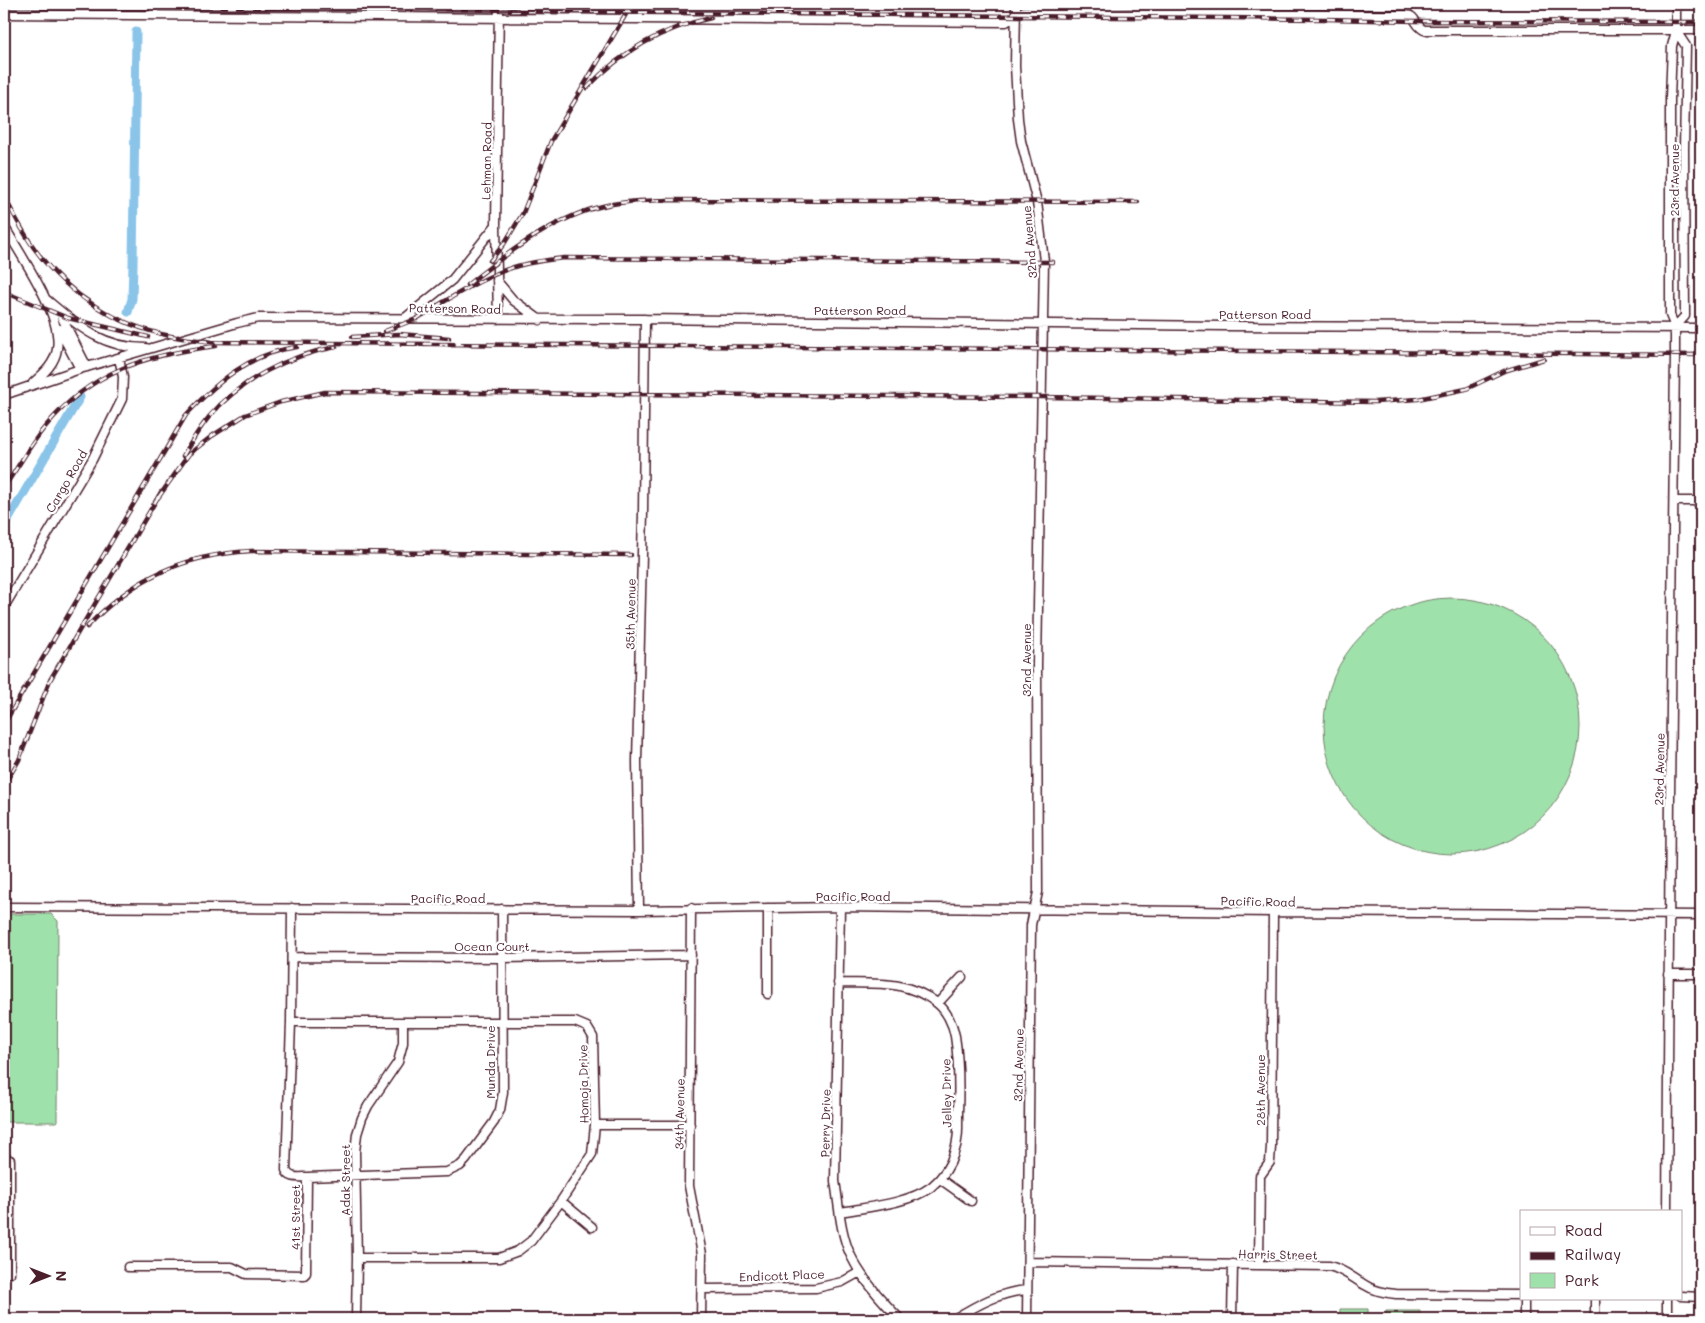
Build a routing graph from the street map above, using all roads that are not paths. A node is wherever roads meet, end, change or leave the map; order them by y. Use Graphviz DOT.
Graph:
graph roads {
  1 [pos="154,4"];
  2 [pos="499,4"];
  3 [pos="1016,4"];
  4 [pos="1676,4"];
  5 [pos="4,14"];
  6 [pos="154,14"];
  7 [pos="1016,16"];
  8 [pos="499,18"];
  9 [pos="1701,30"];
  10 [pos="1676,31"];
  11 [pos="4,226"];
  12 [pos="496,226"];
  13 [pos="9,251"];
  14 [pos="21,256"];
  15 [pos="497,281"];
  16 [pos="46,298"];
  17 [pos="56,308"];
  18 [pos="405,318"];
  19 [pos="498,319"];
  20 [pos="645,319"];
  21 [pos="54,320"];
  22 [pos="540,320"];
  23 [pos="1042,323"];
  24 [pos="1675,327"];
  25 [pos="1701,328"];
  26 [pos="158,347"];
  27 [pos="119,358"];
  28 [pos="84,368"];
  29 [pos="29,386"];
  30 [pos="4,395"];
  31 [pos="1674,501"];
  32 [pos="1701,501"];
  33 [pos="4,607"];
  34 [pos="4,907"];
  35 [pos="840,907"];
  36 [pos="292,908"];
  37 [pos="692,908"];
  38 [pos="768,908"];
  39 [pos="502,909"];
  40 [pos="1034,909"];
  41 [pos="639,910"];
  42 [pos="1273,912"];
  43 [pos="1669,915"];
  44 [pos="1701,915"];
  45 [pos="691,955"];
  46 [pos="292,957"];
  47 [pos="502,958"];
  48 [pos="1668,974"];
  49 [pos="1701,974"];
  50 [pos="962,977"];
  51 [pos="838,983"];
  52 [pos="768,994"];
  53 [pos="938,1003"];
  54 [pos="502,1021"];
  55 [pos="291,1022"];
  56 [pos="403,1022"];
  57 [pos="595,1125"];
  58 [pos="690,1125"];
  59 [pos="4,1158"];
  60 [pos="356,1174"];
  61 [pos="307,1177"];
  62 [pos="940,1179"];
  63 [pos="971,1201"];
  64 [pos="561,1202"];
  65 [pos="1668,1210"];
  66 [pos="840,1212"];
  67 [pos="592,1227"];
  68 [pos="357,1258"];
  69 [pos="1028,1262"];
  70 [pos="1232,1264"];
  71 [pos="1259,1265"];
  72 [pos="128,1267"];
  73 [pos="860,1272"];
  74 [pos="4,1273"];
  75 [pos="702,1289"];
  76 [pos="1027,1290"];
  77 [pos="1520,1295"];
  78 [pos="1682,1296"];
  79 [pos="1701,1297"];
  80 [pos="1524,1300"];
  81 [pos="1595,1300"];
  82 [pos="1667,1300"];
  83 [pos="356,1319"];
  84 [pos="701,1319"];
  85 [pos="900,1319"];
  86 [pos="954,1319"];
  87 [pos="1027,1319"];
  88 [pos="1232,1319"];
  89 [pos="1524,1319"];
  90 [pos="1595,1319"];
  91 [pos="1667,1319"];
  1 -- 6 [label="street"];
  2 -- 8 [label="street, Lehman Road"];
  3 -- 7 [label="street, 32nd Avenue"];
  4 -- 10 [label="street, 23rd Avenue"];
  5 -- 6 [label="street"];
  6 -- 8 [label="street"];
  7 -- 8 [label="street"];
  7 -- 10 [label="street"];
  7 -- 23 [label="street, 32nd Avenue"];
  8 -- 12 [label="street, Lehman Road"];
  9 -- 10 [label="street"];
  10 -- 24 [label="street, 23rd Avenue"];
  10 -- 24 [label="street, 23rd Avenue"];
  11 -- 14 [label="street"];
  12 -- 15 [label="street, Lehman Road"];
  12 -- 18 [label="street"];
  13 -- 14 [label="street"];
  14 -- 16 [label="street"];
  15 -- 19 [label="street, Lehman Road"];
  15 -- 22 [label="street"];
  16 -- 17 [label="street"];
  16 -- 21 [label="street"];
  17 -- 26 [label="street"];
  17 -- 28 [label="street"];
  18 -- 19 [label="street, Patterson Road"];
  18 -- 26 [label="street, Patterson Road"];
  19 -- 22 [label="street, Patterson Road"];
  20 -- 22 [label="street, Patterson Road"];
  20 -- 23 [label="street, Patterson Road"];
  20 -- 41 [label="street, 35th Avenue"];
  21 -- 28 [label="street"];
  21 -- 29 [label="street"];
  23 -- 24 [label="street, Patterson Road"];
  23 -- 40 [label="street, 32nd Avenue"];
  24 -- 25 [label="street, Patterson Road"];
  24 -- 31 [label="street, 23rd Avenue"];
  26 -- 27 [label="street, Patterson Road"];
  27 -- 28 [label="street, Patterson Road"];
  27 -- 33 [label="street, Cargo Road"];
  28 -- 29 [label="street, Patterson Road"];
  29 -- 30 [label="street, Patterson Road"];
  31 -- 32 [label="street"];
  31 -- 43 [label="street, 23rd Avenue"];
  34 -- 36 [label="street, Pacific Road"];
  35 -- 38 [label="street, Pacific Road"];
  35 -- 40 [label="street, Pacific Road"];
  35 -- 51 [label="street, Perry Drive"];
  36 -- 39 [label="street, Pacific Road"];
  36 -- 46 [label="street, 41st Street"];
  37 -- 38 [label="street, Pacific Road"];
  37 -- 41 [label="street, Pacific Road"];
  37 -- 45 [label="street, 34th Avenue"];
  38 -- 52 [label="street"];
  39 -- 41 [label="street, Pacific Road"];
  39 -- 47 [label="street, Munda Drive"];
  40 -- 42 [label="street, Pacific Road"];
  40 -- 69 [label="street, 32nd Avenue"];
  42 -- 43 [label="street, Pacific Road"];
  42 -- 71 [label="street, 28th Avenue"];
  43 -- 44 [label="street, Pacific Road"];
  43 -- 48 [label="street, 23rd Avenue"];
  45 -- 47 [label="street, Ocean Court"];
  45 -- 58 [label="street, 34th Avenue"];
  46 -- 47 [label="street, Ocean Court"];
  46 -- 55 [label="street, 41st Street"];
  47 -- 54 [label="street, Munda Drive"];
  48 -- 49 [label="street"];
  48 -- 65 [label="street, 23rd Avenue"];
  50 -- 53 [label="street"];
  51 -- 53 [label="street, Jelley Drive"];
  51 -- 66 [label="street, Perry Drive"];
  53 -- 62 [label="street, Jelley Drive"];
  54 -- 56 [label="street, Homoja Drive"];
  54 -- 57 [label="street, Homoja Drive"];
  54 -- 60 [label="street, Munda Drive"];
  55 -- 56 [label="street, Homoja Drive"];
  55 -- 61 [label="street, 41st Street"];
  56 -- 60 [label="street, Adak Street"];
  57 -- 58 [label="street"];
  57 -- 64 [label="street, Homoja Drive"];
  58 -- 75 [label="street, 34th Avenue"];
  59 -- 74 [label="street"];
  60 -- 61 [label="street, Munda Drive"];
  60 -- 68 [label="street, Adak Street"];
  61 -- 72 [label="street, 41st Street"];
  62 -- 63 [label="street"];
  62 -- 66 [label="street, Jelley Drive"];
  64 -- 67 [label="street"];
  64 -- 68 [label="street, Homoja Drive"];
  66 -- 73 [label="street, Perry Drive"];
  68 -- 83 [label="street, Adak Street"];
  69 -- 70 [label="street, Harris Street"];
  69 -- 76 [label="street, 32nd Avenue"];
  70 -- 71 [label="street, Harris Street"];
  70 -- 88 [label="street"];
  71 -- 77 [label="street, Harris Street"];
  73 -- 75 [label="street, Endicott Place"];
  73 -- 85 [label="street, Perry Drive"];
  75 -- 84 [label="street, 34th Avenue"];
  76 -- 86 [label="street"];
  76 -- 87 [label="street, 32nd Avenue"];
  78 -- 79 [label="street"];
  80 -- 89 [label="street"];
  81 -- 90 [label="street"];
  82 -- 91 [label="street"];
}
